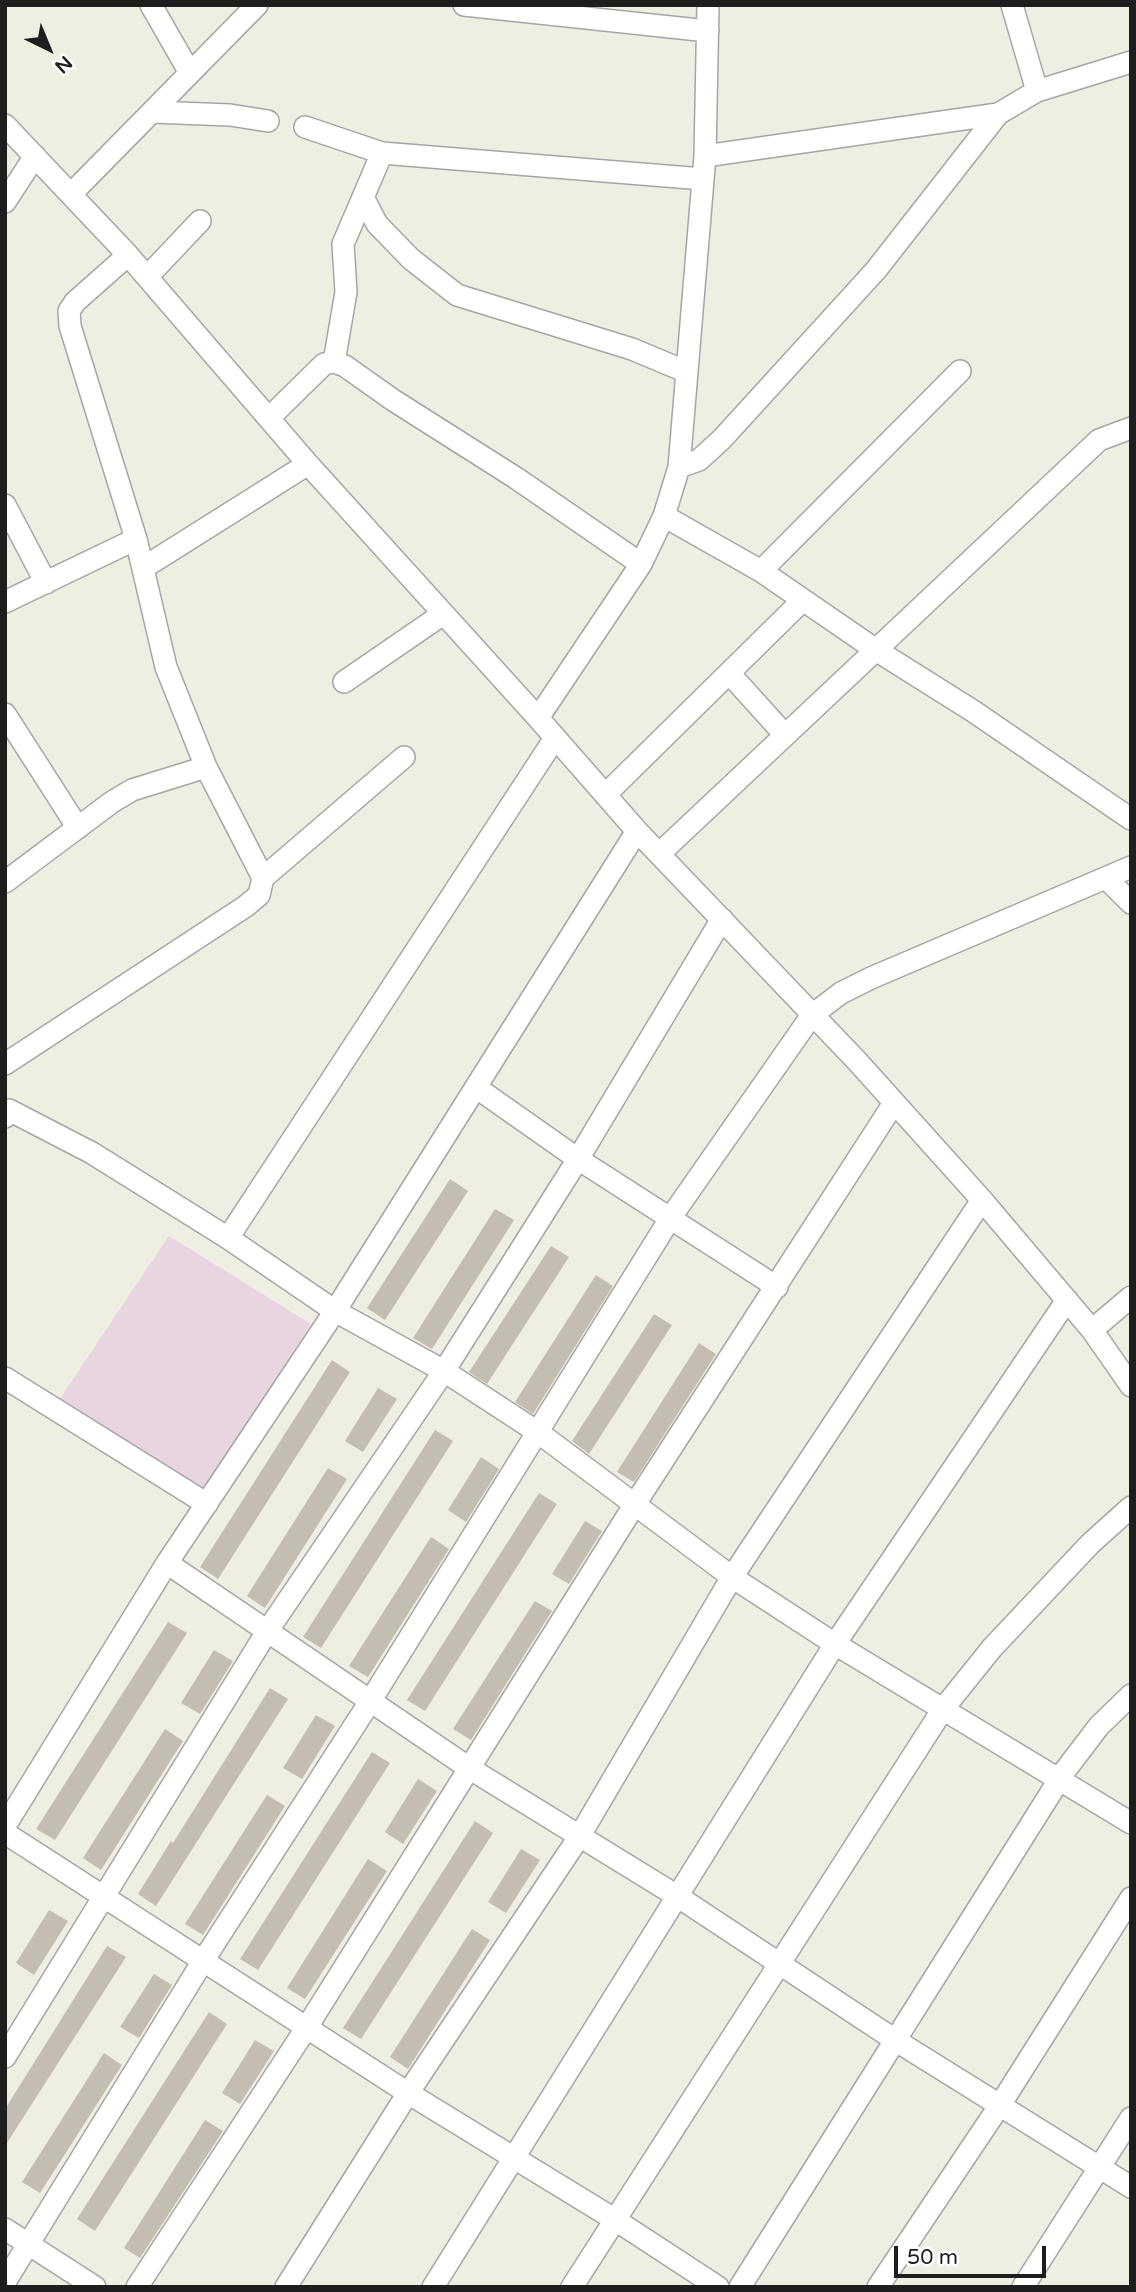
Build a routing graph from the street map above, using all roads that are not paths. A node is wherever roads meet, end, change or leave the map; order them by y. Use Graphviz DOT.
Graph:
graph roads {
  1 [pos="151,5"];
  2 [pos="257,5"];
  3 [pos="464,5"];
  4 [pos="708,5"];
  5 [pos="1012,5"];
  6 [pos="708,31"];
  7 [pos="1131,62"];
  8 [pos="191,73"];
  9 [pos="1037,91"];
  10 [pos="152,112"];
  11 [pos="998,114"];
  12 [pos="268,121"];
  13 [pos="5,125"];
  14 [pos="305,127"];
  15 [pos="382,153"];
  16 [pos="35,156"];
  17 [pos="705,156"];
  18 [pos="704,179"];
  19 [pos="72,193"];
  20 [pos="363,197"];
  21 [pos="5,202"];
  22 [pos="201,221"];
  23 [pos="128,255"];
  24 [pos="147,277"];
  25 [pos="334,362"];
  26 [pos="960,371"];
  27 [pos="687,372"];
  28 [pos="269,418"];
  29 [pos="1131,428"];
  30 [pos="308,464"];
  31 [pos="679,467"];
  32 [pos="5,505"];
  33 [pos="664,516"];
  34 [pos="136,539"];
  35 [pos="641,564"];
  36 [pos="143,568"];
  37 [pos="761,571"];
  38 [pos="46,583"];
  39 [pos="803,600"];
  40 [pos="5,602"];
  41 [pos="443,614"];
  42 [pos="876,650"];
  43 [pos="729,673"];
  44 [pos="344,682"];
  45 [pos="5,714"];
  46 [pos="538,718"];
  47 [pos="785,736"];
  48 [pos="555,738"];
  49 [pos="404,757"];
  50 [pos="206,767"];
  51 [pos="605,795"];
  52 [pos="1131,819"];
  53 [pos="78,828"];
  54 [pos="637,831"];
  55 [pos="659,854"];
  56 [pos="1131,867"];
  57 [pos="1107,877"];
  58 [pos="263,878"];
  59 [pos="5,882"];
  60 [pos="1131,903"];
  61 [pos="722,919"];
  62 [pos="812,1015"];
  63 [pos="5,1064"];
  64 [pos="477,1087"];
  65 [pos="894,1103"];
  66 [pos="6,1112"];
  67 [pos="578,1159"];
  68 [pos="982,1200"];
  69 [pos="671,1217"];
  70 [pos="228,1238"];
  71 [pos="777,1287"];
  72 [pos="1131,1297"];
  73 [pos="1067,1300"];
  74 [pos="335,1311"];
  75 [pos="1092,1330"];
  76 [pos="444,1371"];
  77 [pos="5,1378"];
  78 [pos="1131,1386"];
  79 [pos="538,1433"];
  80 [pos="207,1504"];
  81 [pos="635,1504"];
  82 [pos="1131,1507"];
  83 [pos="167,1563"];
  84 [pos="732,1577"];
  85 [pos="268,1630"];
  86 [pos="835,1644"];
  87 [pos="1131,1695"];
  88 [pos="371,1700"];
  89 [pos="943,1709"];
  90 [pos="469,1768"];
  91 [pos="1059,1780"];
  92 [pos="1131,1823"];
  93 [pos="5,1826"];
  94 [pos="5,1833"];
  95 [pos="579,1836"];
  96 [pos="677,1896"];
  97 [pos="105,1897"];
  98 [pos="1131,1898"];
  99 [pos="203,1961"];
  100 [pos="779,1963"];
  101 [pos="307,2027"];
  102 [pos="895,2040"];
  103 [pos="5,2057"];
  104 [pos="408,2093"];
  105 [pos="1000,2105"];
  106 [pos="1131,2118"];
  107 [pos="513,2157"];
  108 [pos="1099,2166"];
  109 [pos="1131,2187"];
  110 [pos="614,2219"];
  111 [pos="5,2229"];
  112 [pos="30,2244"];
  113 [pos="5,2282"];
  114 [pos="95,2287"];
  115 [pos="137,2287"];
  116 [pos="286,2287"];
  117 [pos="433,2287"];
  118 [pos="572,2287"];
  119 [pos="718,2287"];
  120 [pos="740,2287"];
  121 [pos="878,2287"];
  122 [pos="1023,2287"];
  1 -- 8 [label="street"];
  2 -- 8 [label="street"];
  3 -- 6 [label="street"];
  4 -- 6 [label="street"];
  5 -- 9 [label="street"];
  6 -- 17 [label="street"];
  7 -- 9 [label="street"];
  8 -- 10 [label="street"];
  9 -- 11 [label="street"];
  10 -- 12 [label="street"];
  10 -- 19 [label="street"];
  11 -- 17 [label="street"];
  11 -- 31 [label="street"];
  13 -- 16 [label="street"];
  14 -- 15 [label="street"];
  15 -- 18 [label="street"];
  15 -- 20 [label="street"];
  16 -- 19 [label="street"];
  16 -- 21 [label="street"];
  17 -- 18 [label="street"];
  18 -- 27 [label="street"];
  19 -- 23 [label="street"];
  20 -- 25 [label="street"];
  20 -- 27 [label="street"];
  22 -- 24 [label="street"];
  23 -- 24 [label="street"];
  23 -- 34 [label="street"];
  24 -- 28 [label="street"];
  25 -- 28 [label="street"];
  25 -- 35 [label="street"];
  26 -- 37 [label="street"];
  27 -- 31 [label="street"];
  28 -- 30 [label="street"];
  29 -- 42 [label="street"];
  30 -- 36 [label="street"];
  30 -- 41 [label="street"];
  31 -- 33 [label="street"];
  32 -- 38 [label="street"];
  33 -- 35 [label="street"];
  33 -- 37 [label="street"];
  34 -- 36 [label="street"];
  34 -- 38 [label="street"];
  35 -- 46 [label="street"];
  36 -- 50 [label="street"];
  37 -- 39 [label="street"];
  38 -- 40 [label="street"];
  39 -- 42 [label="street"];
  39 -- 43 [label="street"];
  41 -- 44 [label="street"];
  41 -- 46 [label="street"];
  42 -- 47 [label="street"];
  42 -- 52 [label="street"];
  43 -- 47 [label="street"];
  43 -- 51 [label="street"];
  45 -- 53 [label="street"];
  46 -- 48 [label="street"];
  47 -- 55 [label="street"];
  48 -- 51 [label="street"];
  48 -- 70 [label="street"];
  49 -- 58 [label="street"];
  50 -- 53 [label="street"];
  50 -- 58 [label="street"];
  51 -- 54 [label="street"];
  53 -- 59 [label="street"];
  54 -- 55 [label="street"];
  54 -- 64 [label="street"];
  55 -- 61 [label="street"];
  56 -- 57 [label="street"];
  57 -- 60 [label="street"];
  57 -- 62 [label="street"];
  58 -- 63 [label="street"];
  61 -- 62 [label="street"];
  61 -- 67 [label="street"];
  62 -- 65 [label="street"];
  62 -- 69 [label="street"];
  64 -- 67 [label="street"];
  64 -- 74 [label="street"];
  65 -- 68 [label="street"];
  65 -- 71 [label="street"];
  66 -- 70 [label="street"];
  67 -- 69 [label="street"];
  67 -- 76 [label="street"];
  68 -- 73 [label="street"];
  68 -- 84 [label="street"];
  69 -- 71 [label="street"];
  69 -- 79 [label="street"];
  70 -- 74 [label="street"];
  71 -- 81 [label="street"];
  72 -- 75 [label="street"];
  73 -- 75 [label="street"];
  73 -- 86 [label="street"];
  74 -- 76 [label="street"];
  74 -- 80 [label="street"];
  75 -- 78 [label="street"];
  76 -- 79 [label="street"];
  76 -- 85 [label="street"];
  77 -- 80 [label="street"];
  79 -- 81 [label="street"];
  79 -- 88 [label="street"];
  80 -- 83 [label="street"];
  81 -- 84 [label="street"];
  81 -- 90 [label="street"];
  82 -- 89 [label="street"];
  83 -- 85 [label="street"];
  83 -- 93 [label="street"];
  84 -- 86 [label="street"];
  84 -- 95 [label="street"];
  85 -- 88 [label="street"];
  85 -- 97 [label="street"];
  86 -- 89 [label="street"];
  86 -- 96 [label="street"];
  87 -- 91 [label="street"];
  88 -- 90 [label="street"];
  88 -- 99 [label="street"];
  89 -- 91 [label="street"];
  89 -- 100 [label="street"];
  90 -- 95 [label="street"];
  90 -- 101 [label="street"];
  91 -- 92 [label="street"];
  91 -- 102 [label="street"];
  94 -- 97 [label="street"];
  95 -- 96 [label="street"];
  95 -- 104 [label="street"];
  96 -- 100 [label="street"];
  96 -- 107 [label="street"];
  97 -- 99 [label="street"];
  97 -- 103 [label="street"];
  98 -- 105 [label="street"];
  99 -- 101 [label="street"];
  99 -- 112 [label="street"];
  100 -- 102 [label="street"];
  100 -- 110 [label="street"];
  101 -- 104 [label="street"];
  101 -- 115 [label="street"];
  102 -- 105 [label="street"];
  102 -- 120 [label="street"];
  104 -- 107 [label="street"];
  104 -- 116 [label="street"];
  105 -- 108 [label="street"];
  105 -- 121 [label="street"];
  106 -- 108 [label="street"];
  107 -- 110 [label="street"];
  107 -- 117 [label="street"];
  108 -- 109 [label="street"];
  108 -- 122 [label="street"];
  110 -- 118 [label="street"];
  110 -- 119 [label="street"];
  111 -- 112 [label="street"];
  112 -- 113 [label="street"];
  112 -- 114 [label="street"];
}
